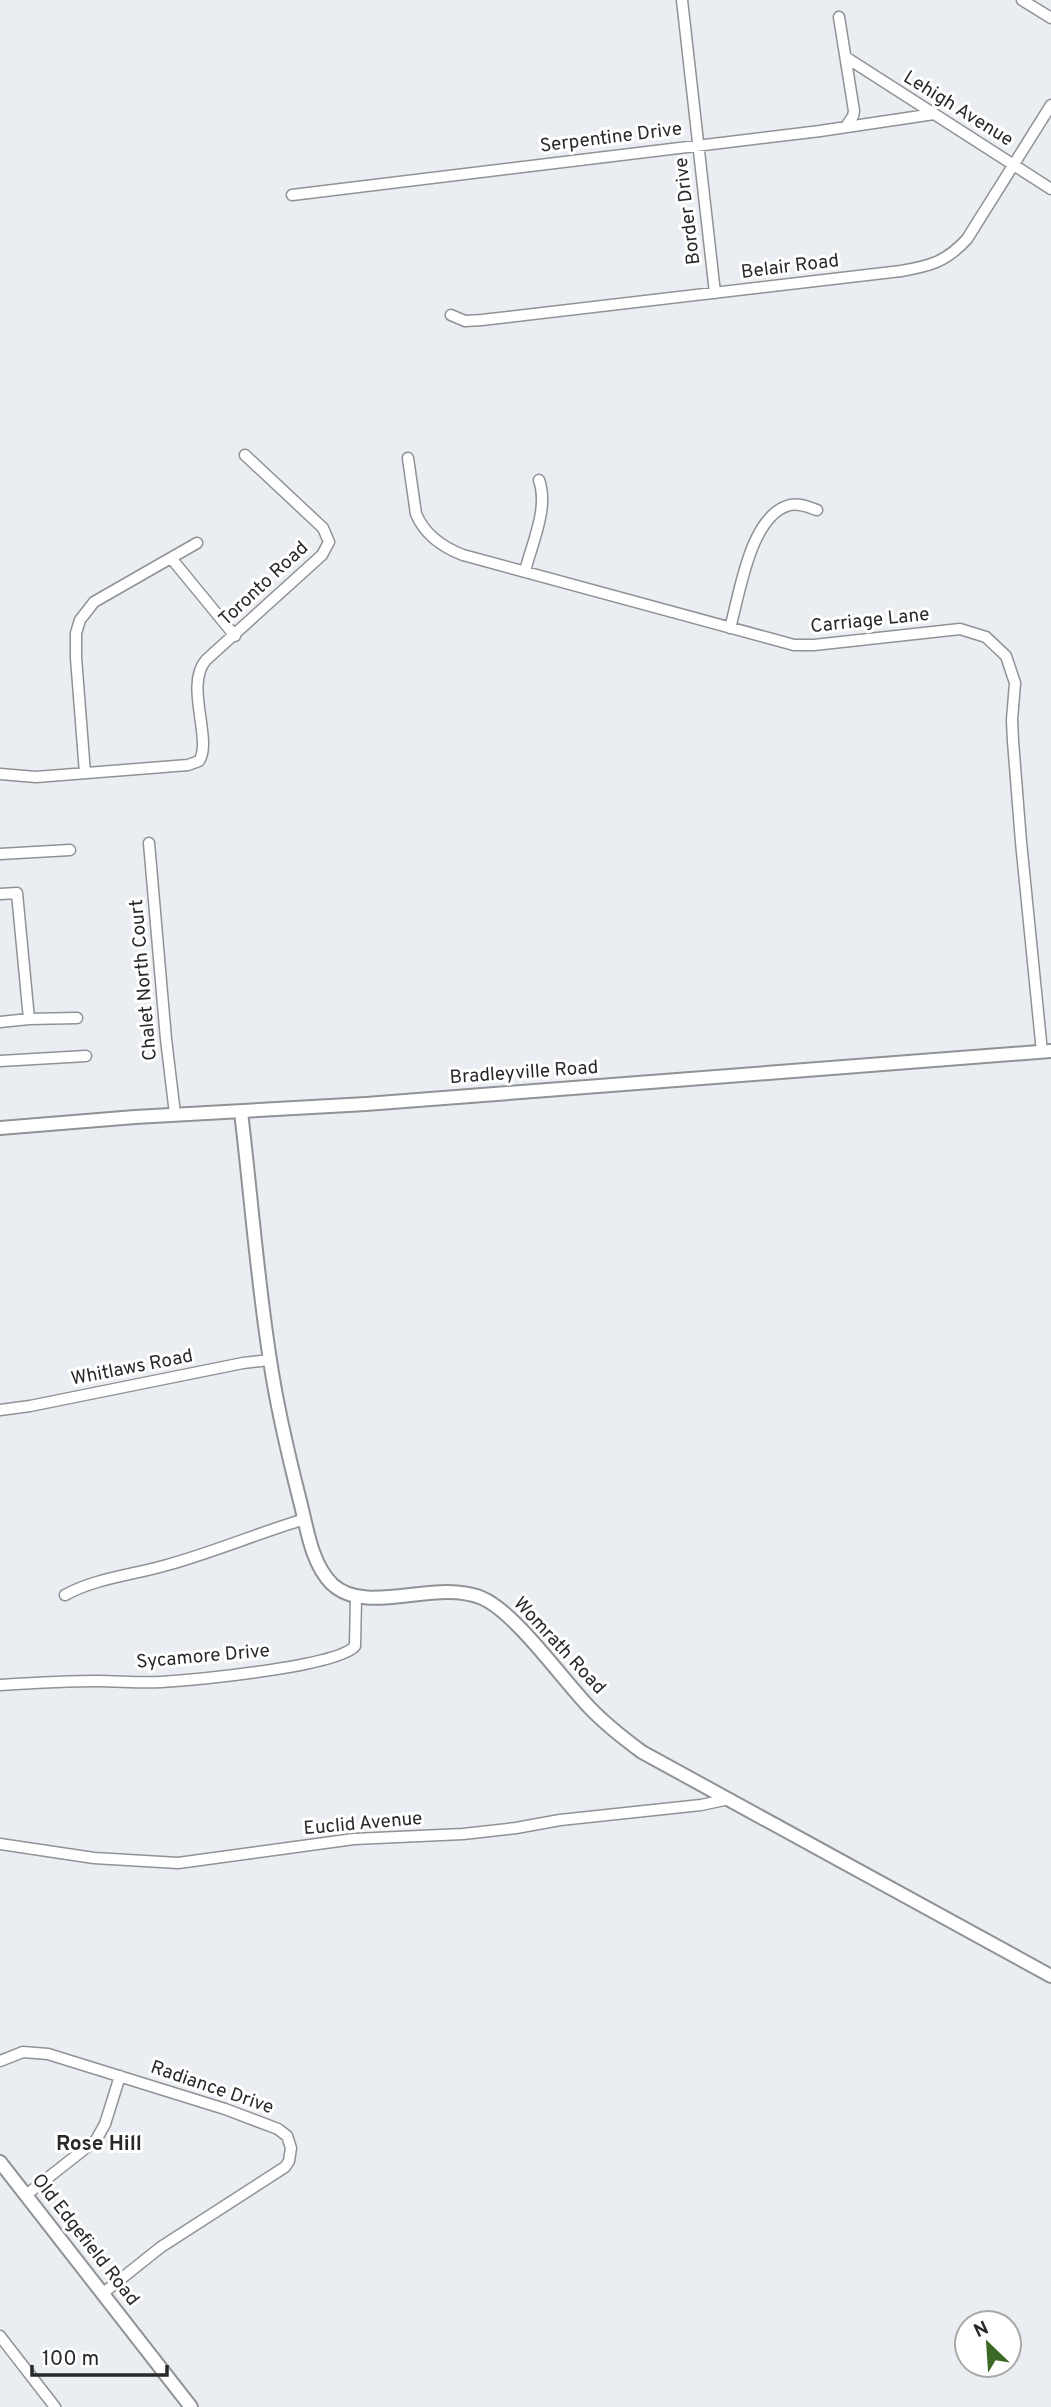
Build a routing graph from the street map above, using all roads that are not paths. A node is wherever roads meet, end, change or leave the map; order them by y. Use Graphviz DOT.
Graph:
graph roads {
  1 [pos="682,0"];
  2 [pos="1022,0"];
  3 [pos="839,17"];
  4 [pos="1051,18"];
  5 [pos="846,58"];
  6 [pos="1051,105"];
  7 [pos="934,114"];
  8 [pos="847,125"];
  9 [pos="698,145"];
  10 [pos="1013,165"];
  11 [pos="1051,189"];
  12 [pos="292,195"];
  13 [pos="715,293"];
  14 [pos="452,315"];
  15 [pos="245,455"];
  16 [pos="408,458"];
  17 [pos="539,480"];
  18 [pos="817,510"];
  19 [pos="197,543"];
  20 [pos="171,558"];
  21 [pos="525,571"];
  22 [pos="730,628"];
  23 [pos="235,636"];
  24 [pos="85,774"];
  25 [pos="0,775"];
  26 [pos="149,843"];
  27 [pos="69,850"];
  28 [pos="0,854"];
  29 [pos="0,894"];
  30 [pos="77,1018"];
  31 [pos="29,1019"];
  32 [pos="0,1022"];
  33 [pos="1047,1052"];
  34 [pos="86,1056"];
  35 [pos="0,1061"];
  36 [pos="241,1112"];
  37 [pos="175,1114"];
  38 [pos="0,1128"];
  39 [pos="270,1360"];
  40 [pos="0,1410"];
  41 [pos="305,1519"];
  42 [pos="65,1595"];
  43 [pos="356,1597"];
  44 [pos="0,1685"];
  45 [pos="729,1799"];
  46 [pos="0,1844"];
  47 [pos="1051,1976"];
  48 [pos="0,2061"];
  49 [pos="120,2076"];
  50 [pos="0,2162"];
  51 [pos="26,2196"];
  52 [pos="102,2294"];
  53 [pos="0,2336"];
  54 [pos="55,2407"];
  55 [pos="191,2407"];
  1 -- 9 [label="street, Border Drive"];
  2 -- 4 [label="street"];
  3 -- 5 [label="street"];
  5 -- 7 [label="street, Lehigh Avenue"];
  5 -- 8 [label="street"];
  6 -- 10 [label="street, Belair Road"];
  7 -- 8 [label="street, Serpentine Drive"];
  7 -- 10 [label="street, Lehigh Avenue"];
  8 -- 9 [label="street, Serpentine Drive"];
  9 -- 12 [label="street, Serpentine Drive"];
  9 -- 13 [label="street, Border Drive"];
  10 -- 11 [label="street, Lehigh Avenue"];
  10 -- 13 [label="street, Belair Road"];
  13 -- 14 [label="street, Belair Road"];
  15 -- 23 [label="street, Toronto Road"];
  16 -- 21 [label="street, Carriage Lane"];
  17 -- 21 [label="street"];
  18 -- 22 [label="street"];
  19 -- 20 [label="street"];
  20 -- 23 [label="street"];
  20 -- 24 [label="street"];
  21 -- 22 [label="street, Carriage Lane"];
  22 -- 33 [label="street, Carriage Lane"];
  23 -- 24 [label="street, Toronto Road"];
  24 -- 25 [label="street"];
  26 -- 37 [label="street, Chalet North Court"];
  27 -- 28 [label="street"];
  29 -- 31 [label="street"];
  30 -- 31 [label="street"];
  31 -- 32 [label="street"];
  33 -- 36 [label="street, Bradleyville Road"];
  34 -- 35 [label="street"];
  36 -- 37 [label="street, Bradleyville Road"];
  36 -- 39 [label="street"];
  37 -- 38 [label="street, Bradleyville Road"];
  39 -- 40 [label="street, Whitlaws Road"];
  39 -- 41 [label="street"];
  41 -- 42 [label="street"];
  41 -- 43 [label="street"];
  43 -- 44 [label="street, Sycamore Drive"];
  43 -- 45 [label="street, Womrath Road"];
  45 -- 46 [label="street, Euclid Avenue"];
  45 -- 47 [label="street, Womrath Road"];
  48 -- 49 [label="street, Radiance Drive"];
  49 -- 51 [label="street"];
  49 -- 52 [label="street, Radiance Drive"];
  50 -- 51 [label="street, Old Edgefield Road"];
  51 -- 52 [label="street, Old Edgefield Road"];
  52 -- 55 [label="street, Old Edgefield Road"];
  53 -- 54 [label="street"];
}
